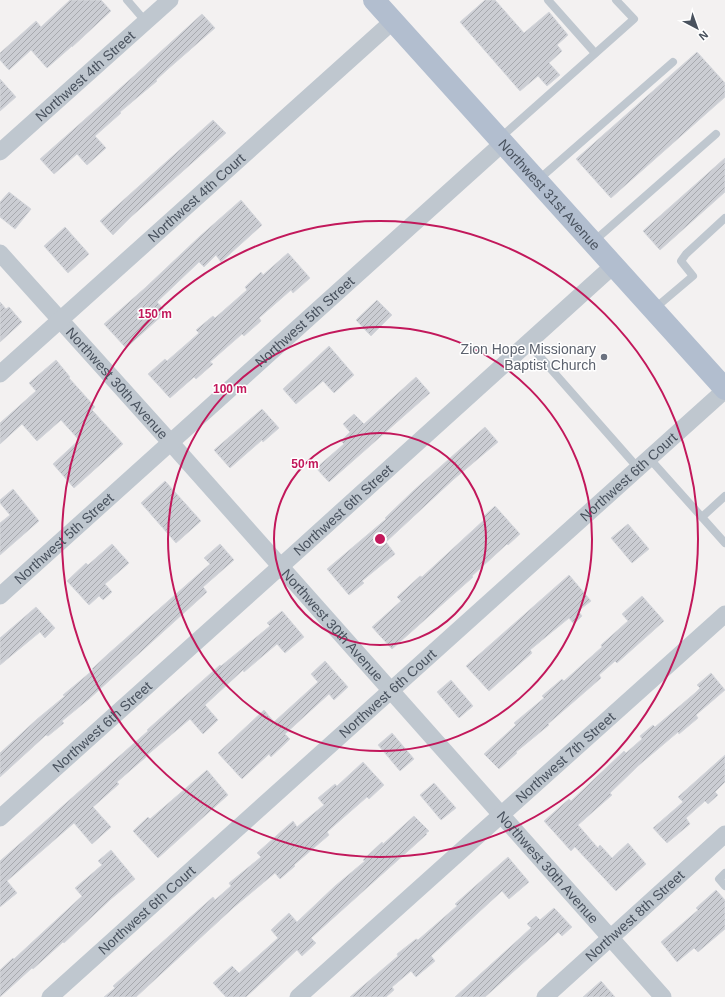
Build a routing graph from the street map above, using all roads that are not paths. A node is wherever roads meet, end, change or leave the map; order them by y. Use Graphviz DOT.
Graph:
graph roads {
  1 [pos="127,0"];
  2 [pos="170,0"];
  3 [pos="374,0"];
  4 [pos="548,0"];
  5 [pos="616,0"];
  6 [pos="393,21"];
  7 [pos="146,22"];
  8 [pos="595,53"];
  9 [pos="673,62"];
  10 [pos="716,134"];
  11 [pos="501,141"];
  12 [pos="0,152"];
  13 [pos="537,180"];
  14 [pos="725,218"];
  15 [pos="593,242"];
  16 [pos="0,253"];
  17 [pos="614,265"];
  18 [pos="654,310"];
  19 [pos="60,321"];
  20 [pos="528,343"];
  21 [pos="0,374"];
  22 [pos="725,389"];
  23 [pos="171,443"];
  24 [pos="644,463"];
  25 [pos="725,496"];
  26 [pos="702,517"];
  27 [pos="725,543"];
  28 [pos="281,566"];
  29 [pos="0,596"];
  30 [pos="725,614"];
  31 [pos="391,691"];
  32 [pos="501,814"];
  33 [pos="0,818"];
  34 [pos="725,834"];
  35 [pos="725,873"];
  36 [pos="725,886"];
  37 [pos="610,938"];
  38 [pos="50,997"];
  39 [pos="298,997"];
  40 [pos="545,997"];
  41 [pos="663,997"];
  1 -- 7 [label="lane"];
  2 -- 7 [label="street, Northwest 4th Street"];
  3 -- 6 [label="main road, Northwest 31st Avenue"];
  4 -- 8 [label="lane"];
  5 -- 8 [label="lane"];
  6 -- 11 [label="main road, Northwest 31st Avenue"];
  6 -- 19 [label="street, Northwest 4th Court"];
  7 -- 12 [label="street, Northwest 4th Street"];
  8 -- 11 [label="lane"];
  9 -- 13 [label="lane"];
  10 -- 15 [label="lane"];
  11 -- 13 [label="main road, Northwest 31st Avenue"];
  11 -- 23 [label="street, Northwest 5th Street"];
  13 -- 15 [label="main road, Northwest 31st Avenue"];
  14 -- 18 [label="lane"];
  15 -- 17 [label="main road, Northwest 31st Avenue"];
  16 -- 19 [label="street, Northwest 30th Avenue"];
  17 -- 18 [label="main road, Northwest 31st Avenue"];
  17 -- 20 [label="street, Northwest 6th Street"];
  18 -- 22 [label="main road, Northwest 31st Avenue"];
  19 -- 21 [label="street, Northwest 4th Court"];
  19 -- 23 [label="street, Northwest 30th Avenue"];
  20 -- 24 [label="lane"];
  20 -- 28 [label="street, Northwest 6th Street"];
  22 -- 24 [label="street, Northwest 6th Court"];
  23 -- 28 [label="street, Northwest 30th Avenue"];
  23 -- 29 [label="street, Northwest 5th Street"];
  24 -- 26 [label="lane"];
  24 -- 31 [label="street, Northwest 6th Court"];
  25 -- 26 [label="lane"];
  26 -- 27 [label="lane"];
  28 -- 31 [label="street, Northwest 30th Avenue"];
  28 -- 33 [label="street, Northwest 6th Street"];
  30 -- 32 [label="street, Northwest 7th Street"];
  31 -- 32 [label="street, Northwest 30th Avenue"];
  31 -- 38 [label="street, Northwest 6th Court"];
  32 -- 37 [label="street, Northwest 30th Avenue"];
  32 -- 39 [label="street, Northwest 7th Street"];
  34 -- 37 [label="street, Northwest 8th Street"];
  35 -- 36 [label="lane"];
  37 -- 40 [label="street, Northwest 8th Street"];
  37 -- 41 [label="street, Northwest 30th Avenue"];
}
